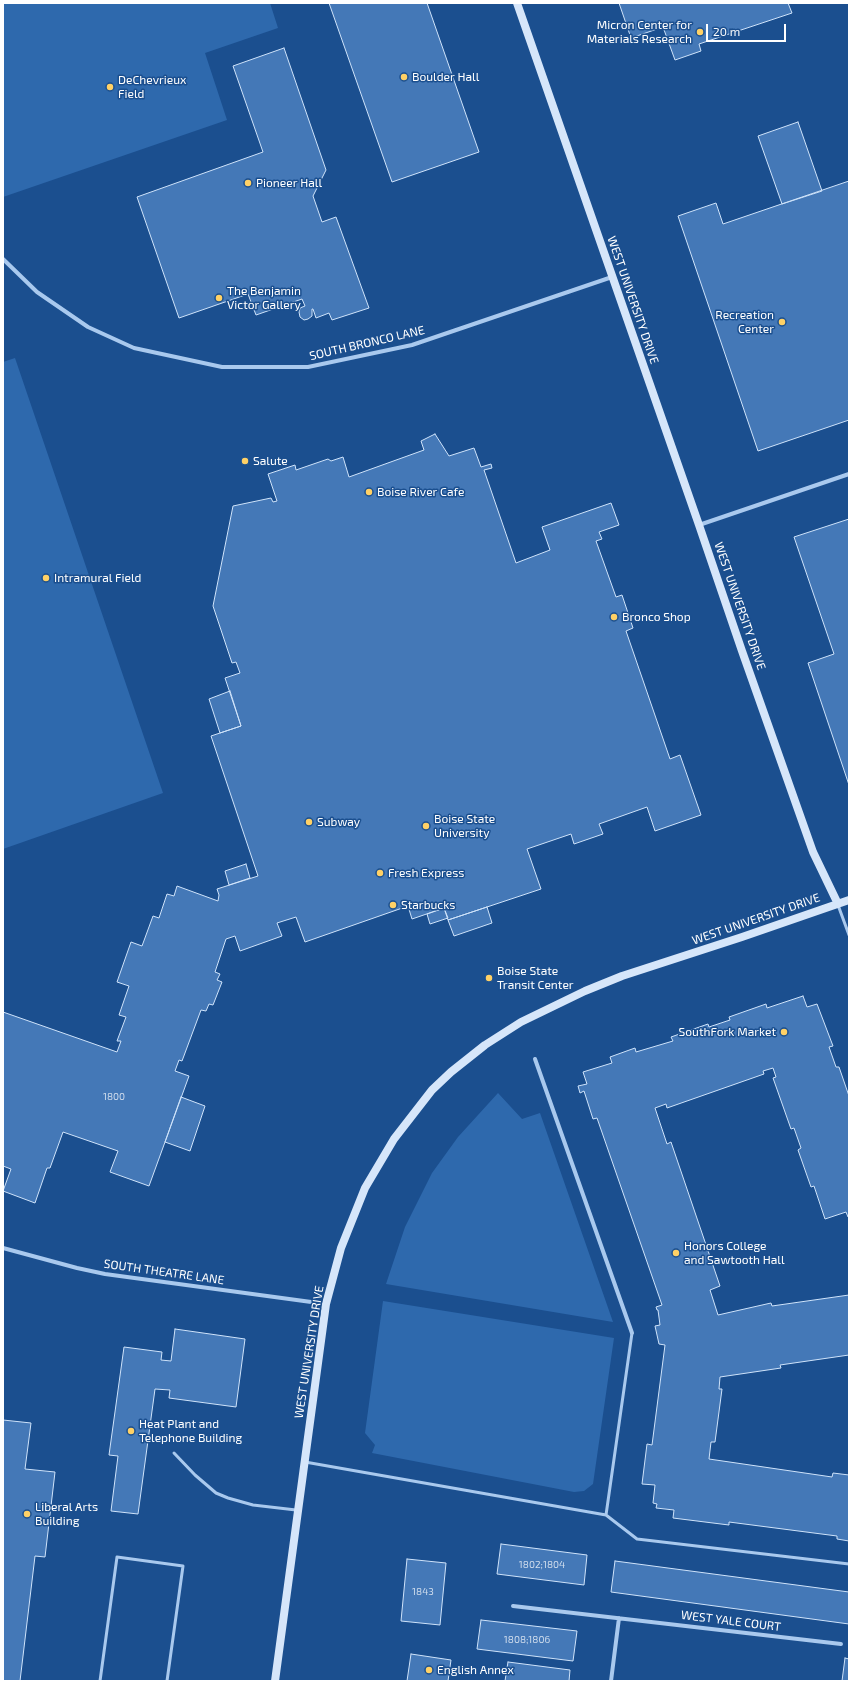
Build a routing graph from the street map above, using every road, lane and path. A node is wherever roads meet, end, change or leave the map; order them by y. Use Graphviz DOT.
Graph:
graph roads {
  1 [pos="517,3"];
  2 [pos="3,259"];
  3 [pos="612,277"];
  4 [pos="849,474"];
  5 [pos="699,525"];
  6 [pos="849,900"];
  7 [pos="838,904"];
  8 [pos="849,935"];
  9 [pos="534,1059"];
  10 [pos="3,1248"];
  11 [pos="326,1304"];
  12 [pos="632,1333"];
  13 [pos="174,1453"];
  14 [pos="305,1461"];
  15 [pos="298,1511"];
  16 [pos="606,1515"];
  17 [pos="849,1564"];
  18 [pos="513,1606"];
  19 [pos="619,1618"];
  20 [pos="841,1644"];
  21 [pos="100,1681"];
  22 [pos="167,1681"];
  23 [pos="275,1681"];
  24 [pos="611,1681"];
  1 -- 3 [label="street, WEST UNIVERSITY DRIVE"];
  2 -- 3 [label="street, SOUTH BRONCO LANE"];
  3 -- 5 [label="street, WEST UNIVERSITY DRIVE"];
  4 -- 5 [label="street"];
  5 -- 7 [label="street, WEST UNIVERSITY DRIVE"];
  6 -- 7 [label="street"];
  7 -- 8 [label="lane"];
  7 -- 11 [label="street, WEST UNIVERSITY DRIVE"];
  9 -- 12 [label="street"];
  10 -- 11 [label="street, SOUTH THEATRE LANE"];
  11 -- 14 [label="street, WEST UNIVERSITY DRIVE"];
  12 -- 16 [label="lane"];
  13 -- 15 [label="lane"];
  14 -- 15 [label="street, WEST UNIVERSITY DRIVE"];
  14 -- 16 [label="lane"];
  15 -- 23 [label="street, WEST UNIVERSITY DRIVE"];
  16 -- 17 [label="lane"];
  18 -- 19 [label="street, WEST YALE COURT"];
  19 -- 20 [label="street, WEST YALE COURT"];
  19 -- 24 [label="street"];
  21 -- 22 [label="lane"];
}
